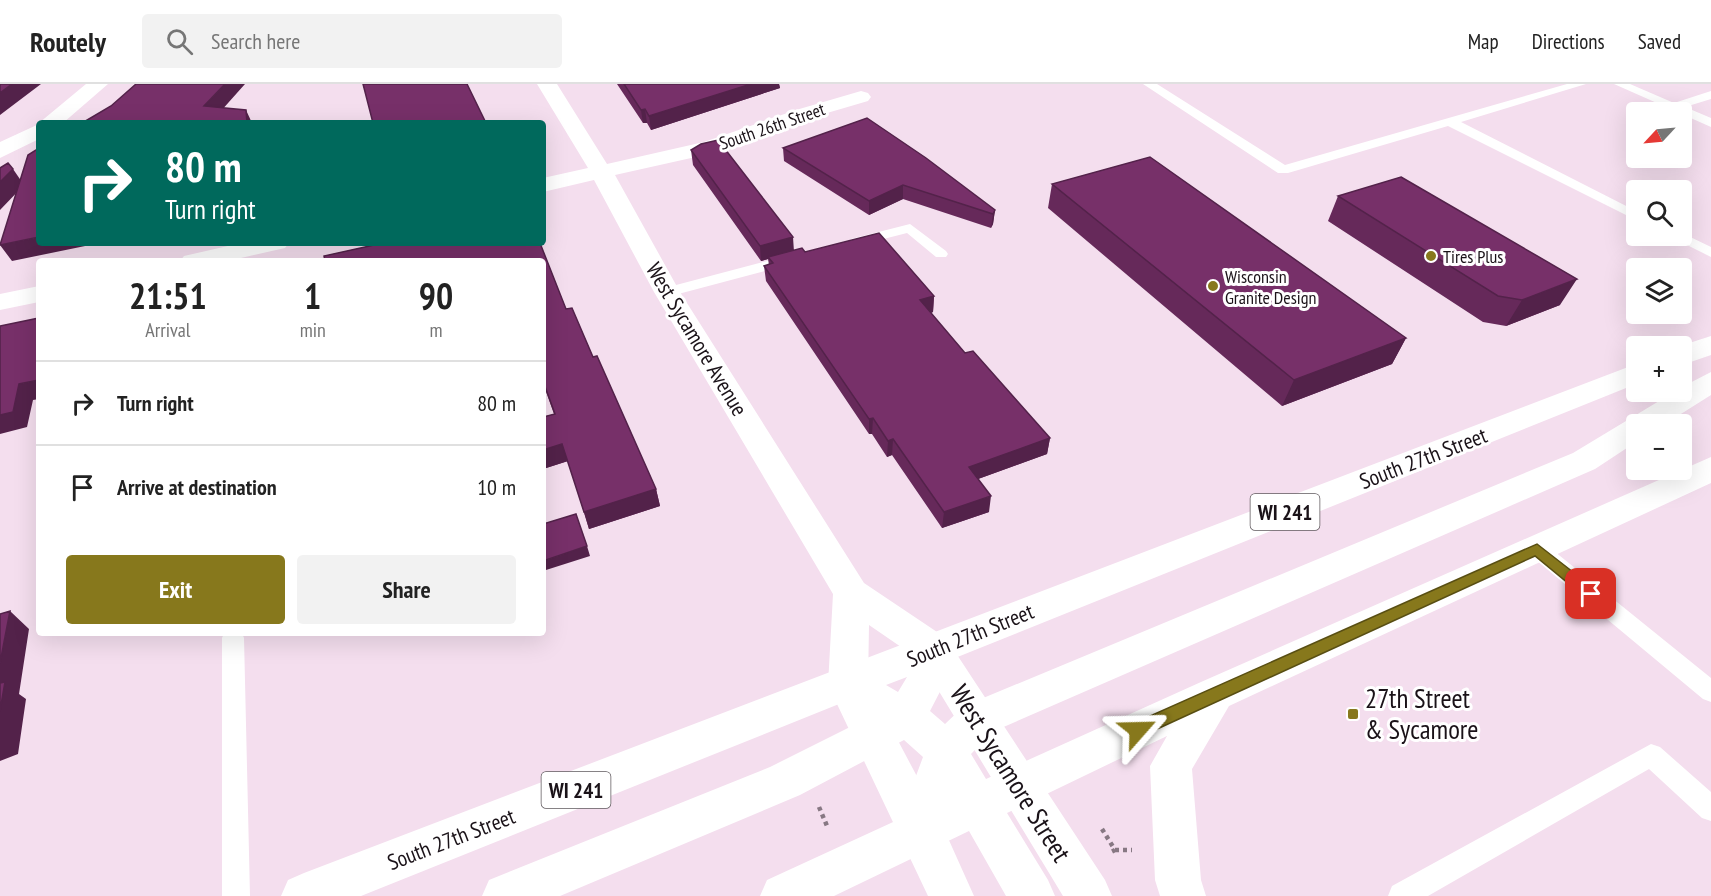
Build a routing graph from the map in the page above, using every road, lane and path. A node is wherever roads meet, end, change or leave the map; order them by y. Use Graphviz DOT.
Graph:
graph roads {
  1 [pos="98,84"];
  2 [pos="547,84"];
  3 [pos="1149,84"];
  4 [pos="1580,84"];
  5 [pos="1620,84"];
  6 [pos="1711,95"];
  7 [pos="861,97"];
  8 [pos="1661,102"];
  9 [pos="1688,102"];
  10 [pos="1692,115"];
  11 [pos="54,120"];
  12 [pos="1448,121"];
  13 [pos="1711,123"];
  14 [pos="36,132"];
  15 [pos="0,151"];
  16 [pos="602,173"];
  17 [pos="546,184"];
  18 [pos="1626,211"];
  19 [pos="1692,244"];
  20 [pos="262,246"];
  21 [pos="837,247"];
  22 [pos="1711,253"];
  23 [pos="941,254"];
  24 [pos="804,256"];
  25 [pos="207,258"];
  26 [pos="668,292"];
  27 [pos="36,295"];
  28 [pos="0,302"];
  29 [pos="1711,345"];
  30 [pos="1692,352"];
  31 [pos="1626,377"];
  32 [pos="1711,382"];
  33 [pos="1659,414"];
  34 [pos="1626,434"];
  35 [pos="1711,469"];
  36 [pos="1537,549"];
  37 [pos="851,593"];
  38 [pos="233,638"];
  39 [pos="933,649"];
  40 [pos="848,685"];
  41 [pos="1711,692"];
  42 [pos="1215,694"];
  43 [pos="978,719"];
  44 [pos="890,727"];
  45 [pos="946,752"];
  46 [pos="1019,785"];
  47 [pos="980,804"];
  48 [pos="1711,809"];
  49 [pos="923,833"];
  50 [pos="236,896"];
  51 [pos="304,896"];
  52 [pos="505,896"];
  53 [pos="783,896"];
  54 [pos="951,896"];
  55 [pos="1032,896"];
  56 [pos="1089,896"];
  57 [pos="1183,896"];
  58 [pos="1402,896"];
  1 -- 11 [label="main road"];
  2 -- 16 [label="main road, West Sycamore Avenue"];
  3 -- 12 [label="lane"];
  4 -- 12 [label="lane"];
  5 -- 8 [label="lane"];
  6 -- 9 [label="lane"];
  7 -- 16 [label="main road, South 26th Street"];
  10 -- 13 [label="lane"];
  12 -- 18 [label="lane"];
  14 -- 15 [label="main road"];
  16 -- 17 [label="main road, South 26th Street"];
  16 -- 26 [label="main road, West Sycamore Avenue"];
  19 -- 22 [label="lane"];
  20 -- 25 [label="main road"];
  21 -- 23 [label="lane"];
  24 -- 26 [label="lane"];
  26 -- 37 [label="main road, West Sycamore Avenue"];
  27 -- 28 [label="main road"];
  29 -- 30 [label="main road"];
  31 -- 39 [label="main road, South 27th Street / WI 241"];
  32 -- 33 [label="main road"];
  34 -- 43 [label="main road"];
  35 -- 36 [label="main road"];
  36 -- 41 [label="lane"];
  36 -- 42 [label="main road"];
  37 -- 39 [label="main road, West Sycamore Avenue"];
  37 -- 40 [label="main road"];
  38 -- 50 [label="lane"];
  39 -- 40 [label="main road, South 27th Street / WI 241"];
  39 -- 43 [label="main road, West Sycamore Street"];
  39 -- 44 [label="main road"];
  40 -- 44 [label="main road"];
  40 -- 51 [label="main road, South 27th Street / WI 241"];
  42 -- 46 [label="main road"];
  42 -- 57 [label="main road"];
  43 -- 45 [label="main road"];
  43 -- 46 [label="main road, West Sycamore Street"];
  44 -- 45 [label="main road"];
  44 -- 49 [label="main road"];
  44 -- 52 [label="main road"];
  45 -- 47 [label="main road"];
  45 -- 49 [label="main road"];
  46 -- 47 [label="main road"];
  46 -- 56 [label="main road, West Sycamore Street"];
  47 -- 49 [label="main road"];
  47 -- 55 [label="main road"];
  48 -- 58 [label="lane"];
  49 -- 53 [label="main road"];
  49 -- 54 [label="main road"];
}
